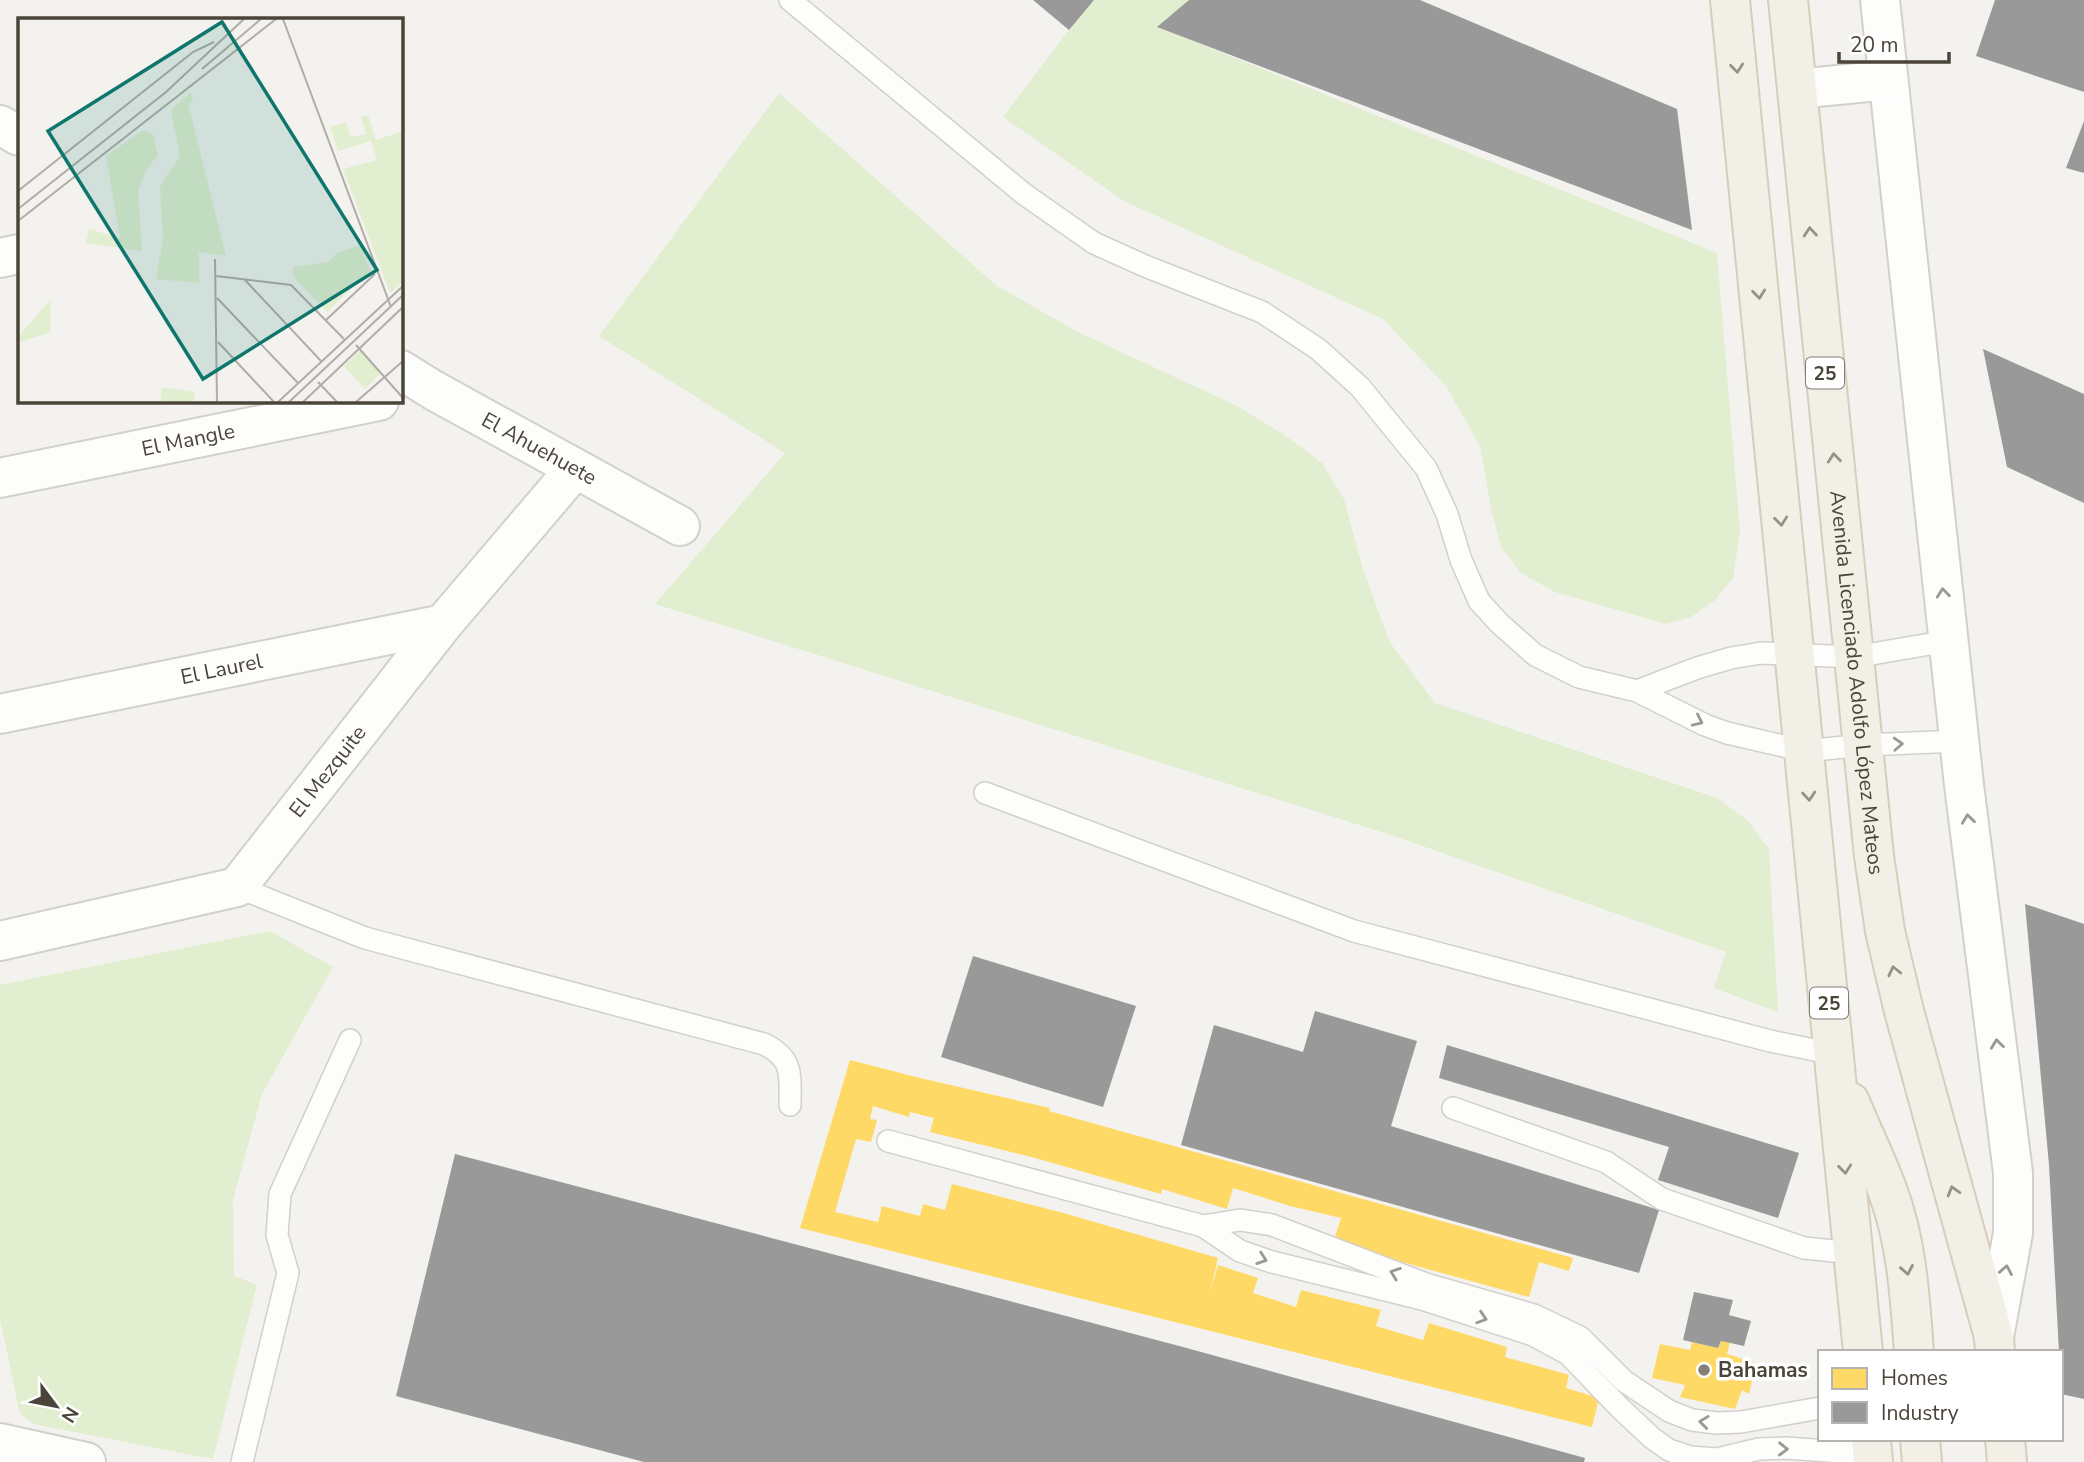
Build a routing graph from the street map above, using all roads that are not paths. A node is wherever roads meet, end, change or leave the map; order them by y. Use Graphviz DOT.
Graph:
graph roads {
  1 [pos="790,0"];
  2 [pos="1730,0"];
  3 [pos="1788,0"];
  4 [pos="1880,0"];
  5 [pos="1888,80"];
  6 [pos="1797,89"];
  7 [pos="0,125"];
  8 [pos="18,135"];
  9 [pos="18,254"];
  10 [pos="0,258"];
  11 [pos="402,371"];
  12 [pos="417,393"];
  13 [pos="374,402"];
  14 [pos="575,469"];
  15 [pos="0,478"];
  16 [pos="680,526"];
  17 [pos="443,624"];
  18 [pos="1948,641"];
  19 [pos="1794,655"];
  20 [pos="1854,657"];
  21 [pos="1637,691"];
  22 [pos="0,714"];
  23 [pos="1959,741"];
  24 [pos="1864,745"];
  25 [pos="1805,751"];
  26 [pos="985,793"];
  27 [pos="237,887"];
  28 [pos="0,941"];
  29 [pos="350,1040"];
  30 [pos="1835,1061"];
  31 [pos="790,1105"];
  32 [pos="1453,1108"];
  33 [pos="888,1141"];
  34 [pos="1203,1226"];
  35 [pos="1854,1253"];
  36 [pos="1995,1345"];
  37 [pos="1863,1350"];
  38 [pos="1914,1350"];
  39 [pos="1818,1408"];
  40 [pos="1920,1441"];
  41 [pos="2005,1441"];
  42 [pos="0,1443"];
  43 [pos="1872,1452"];
  44 [pos="86,1462"];
  45 [pos="242,1462"];
  46 [pos="1922,1462"];
  47 [pos="2007,1462"];
  1 -- 21 [label="lane"];
  2 -- 19 [label="main road, 25, one-way"];
  3 -- 6 [label="main road, Avenida Licenciado Adolfo López Mateos / 25"];
  4 -- 5 [label="street"];
  5 -- 6 [label="street"];
  18 -- 5 [label="street, one-way"];
  20 -- 6 [label="main road, Avenida Licenciado Adolfo López Mateos / 25, one-way"];
  7 -- 8 [label="street"];
  9 -- 10 [label="street"];
  11 -- 12 [label="street, El Ahuehuete"];
  12 -- 14 [label="street, El Ahuehuete"];
  13 -- 15 [label="street, El Mangle"];
  14 -- 16 [label="street, El Ahuehuete"];
  14 -- 17 [label="street, El Mezquite"];
  17 -- 22 [label="street, El Laurel"];
  17 -- 27 [label="street, El Mezquite"];
  18 -- 20 [label="lane"];
  18 -- 23 [label="street"];
  19 -- 20 [label="lane"];
  19 -- 21 [label="lane"];
  19 -- 25 [label="main road, 25"];
  20 -- 24 [label="main road, Avenida Licenciado Adolfo López Mateos / 25"];
  21 -- 25 [label="lane, one-way"];
  24 -- 23 [label="lane, one-way"];
  36 -- 23 [label="street, one-way"];
  24 -- 25 [label="lane"];
  36 -- 24 [label="main road, Avenida Licenciado Adolfo López Mateos / 25, one-way"];
  25 -- 30 [label="main road, 25, one-way"];
  26 -- 30 [label="lane"];
  27 -- 28 [label="street"];
  27 -- 31 [label="lane"];
  29 -- 45 [label="lane"];
  30 -- 35 [label="main road, 25, one-way"];
  30 -- 38 [label="main road, one-way"];
  32 -- 35 [label="lane"];
  33 -- 34 [label="lane"];
  39 -- 34 [label="lane, one-way"];
  34 -- 43 [label="lane, one-way"];
  35 -- 37 [label="main road, 25"];
  40 -- 46 [label="main road"];
  41 -- 47 [label="main road"];
  42 -- 44 [label="street"];
}
